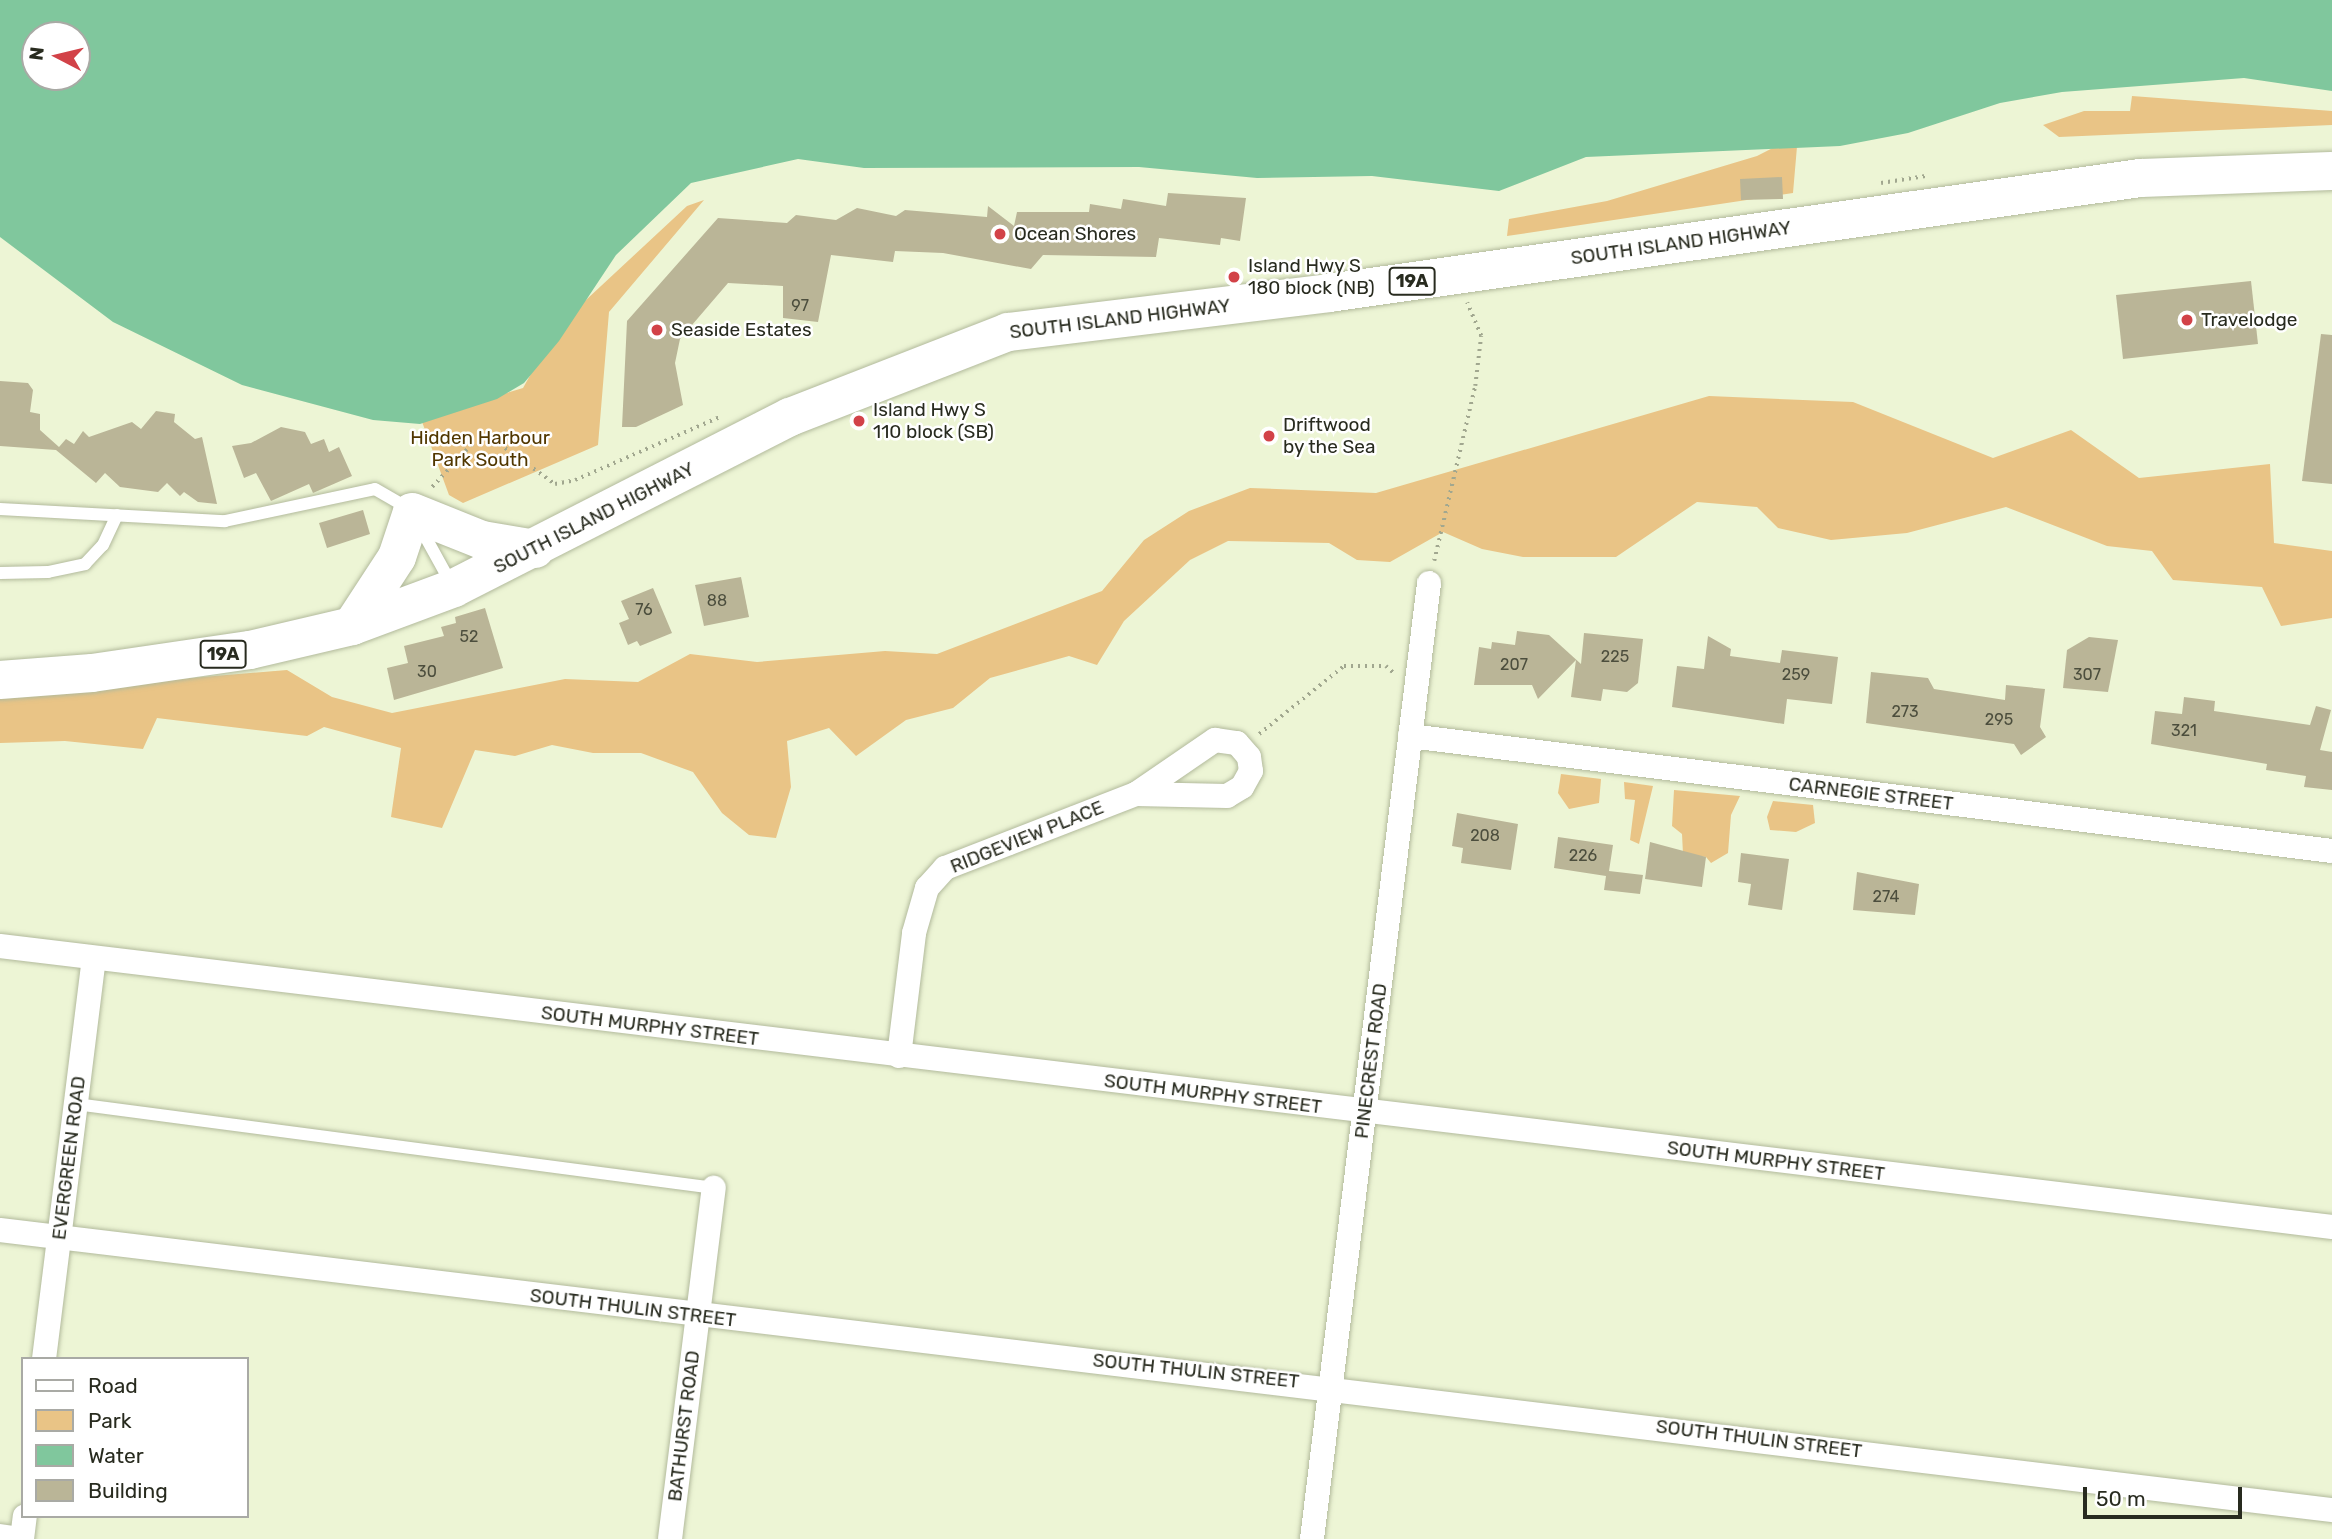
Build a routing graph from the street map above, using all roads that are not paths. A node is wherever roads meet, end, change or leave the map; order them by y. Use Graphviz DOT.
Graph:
graph roads {
  1 [pos="2332,171"];
  2 [pos="0,509"];
  3 [pos="412,512"];
  4 [pos="117,515"];
  5 [pos="536,549"];
  6 [pos="0,573"];
  7 [pos="1429,583"];
  8 [pos="453,588"];
  9 [pos="352,626"];
  10 [pos="0,680"];
  11 [pos="1410,736"];
  12 [pos="1136,794"];
  13 [pos="2332,851"];
  14 [pos="0,946"];
  15 [pos="94,958"];
  16 [pos="898,1056"];
  17 [pos="76,1104"];
  18 [pos="1365,1112"];
  19 [pos="713,1188"];
  20 [pos="2332,1227"];
  21 [pos="0,1230"];
  22 [pos="59,1239"];
  23 [pos="698,1316"];
  24 [pos="44,1357"];
  25 [pos="1334,1386"];
  26 [pos="2332,1510"];
  27 [pos="25,1518"];
  28 [pos="0,1536"];
  29 [pos="21,1539"];
  30 [pos="670,1539"];
  31 [pos="1312,1539"];
  1 -- 5 [label="main road, SOUTH ISLAND HIGHWAY / 19A"];
  2 -- 4 [label="lane"];
  3 -- 4 [label="lane"];
  3 -- 5 [label="main road"];
  3 -- 8 [label="lane"];
  3 -- 9 [label="main road"];
  4 -- 6 [label="lane"];
  5 -- 8 [label="main road, SOUTH ISLAND HIGHWAY / 19A"];
  7 -- 11 [label="street, PINECREST ROAD"];
  8 -- 9 [label="main road, SOUTH ISLAND HIGHWAY / 19A"];
  9 -- 10 [label="main road, SOUTH ISLAND HIGHWAY / 19A"];
  11 -- 13 [label="street, CARNEGIE STREET"];
  11 -- 18 [label="street, PINECREST ROAD"];
  12 -- 12 [label="street, RIDGEVIEW PLACE"];
  12 -- 16 [label="street, RIDGEVIEW PLACE"];
  14 -- 15 [label="street, SOUTH MURPHY STREET"];
  15 -- 16 [label="street, SOUTH MURPHY STREET"];
  15 -- 17 [label="street, EVERGREEN ROAD"];
  16 -- 18 [label="street, SOUTH MURPHY STREET"];
  17 -- 19 [label="lane"];
  17 -- 22 [label="street, EVERGREEN ROAD"];
  18 -- 20 [label="street, SOUTH MURPHY STREET"];
  18 -- 25 [label="street, PINECREST ROAD"];
  19 -- 23 [label="street, BATHURST ROAD"];
  21 -- 22 [label="street, SOUTH THULIN STREET"];
  22 -- 23 [label="street, SOUTH THULIN STREET"];
  22 -- 24 [label="street, EVERGREEN ROAD"];
  23 -- 25 [label="street, SOUTH THULIN STREET"];
  23 -- 30 [label="street, BATHURST ROAD"];
  25 -- 26 [label="street, SOUTH THULIN STREET"];
  25 -- 31 [label="street, PINECREST ROAD"];
  27 -- 29 [label="street"];
  28 -- 29 [label="street"];
}
